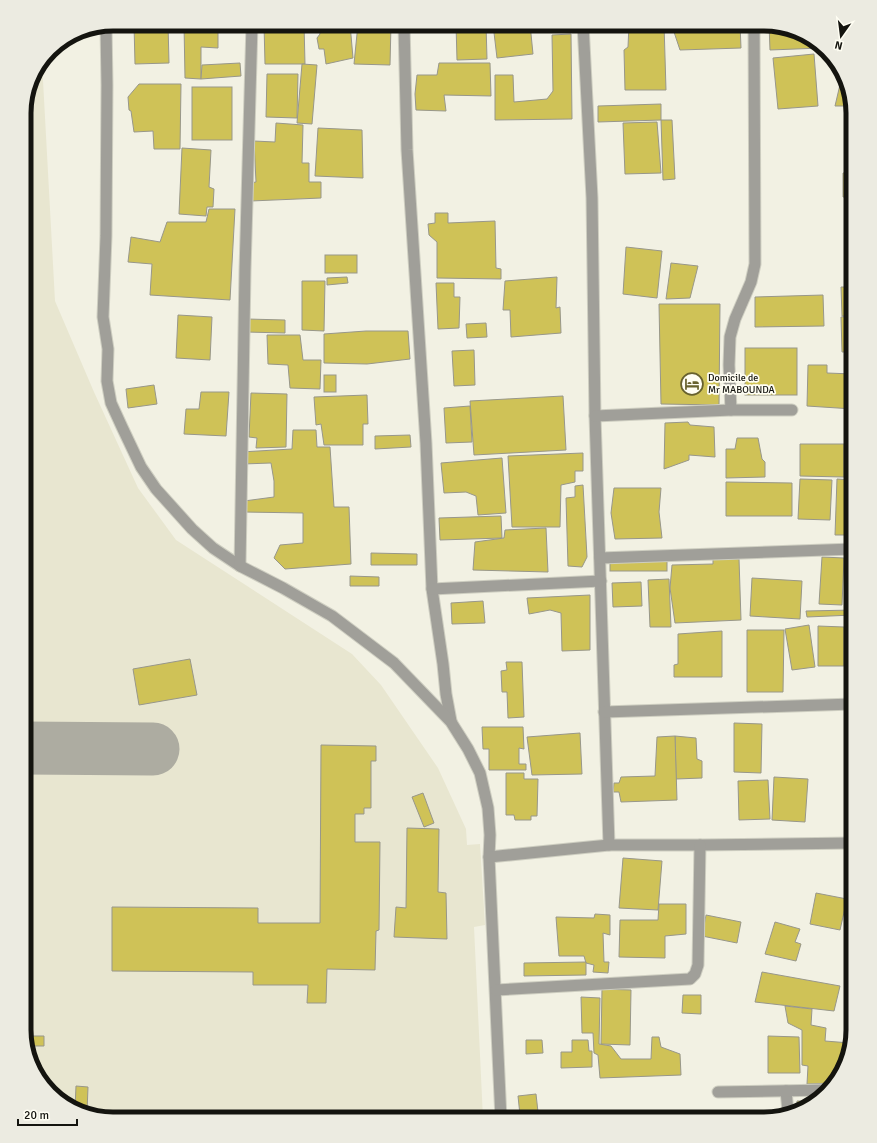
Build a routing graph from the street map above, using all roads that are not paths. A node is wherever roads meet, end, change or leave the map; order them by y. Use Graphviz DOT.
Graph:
graph roads {
  1 [pos="252,31"];
  2 [pos="404,31"];
  3 [pos="583,31"];
  4 [pos="754,31"];
  5 [pos="106,32"];
  6 [pos="731,410"];
  7 [pos="792,410"];
  8 [pos="595,416"];
  9 [pos="846,549"];
  10 [pos="600,558"];
  11 [pos="240,566"];
  12 [pos="601,581"];
  13 [pos="432,589"];
  14 [pos="846,704"];
  15 [pos="604,712"];
  16 [pos="451,722"];
  17 [pos="846,843"];
  18 [pos="609,844"];
  19 [pos="700,845"];
  20 [pos="489,857"];
  21 [pos="496,990"];
  22 [pos="820,1090"];
  23 [pos="786,1091"];
  24 [pos="718,1092"];
  25 [pos="788,1108"];
  26 [pos="501,1112"];
  1 -- 11 [label="street"];
  2 -- 13 [label="street"];
  3 -- 8 [label="street"];
  4 -- 6 [label="street"];
  5 -- 11 [label="street"];
  6 -- 7 [label="street"];
  6 -- 8 [label="street"];
  8 -- 10 [label="street"];
  9 -- 10 [label="street"];
  10 -- 12 [label="street"];
  11 -- 16 [label="street"];
  12 -- 13 [label="street"];
  12 -- 15 [label="street"];
  13 -- 16 [label="street"];
  14 -- 15 [label="street"];
  15 -- 18 [label="street"];
  16 -- 20 [label="street"];
  17 -- 19 [label="street"];
  18 -- 19 [label="street"];
  18 -- 20 [label="street"];
  19 -- 21 [label="street"];
  20 -- 21 [label="street"];
  21 -- 26 [label="street"];
  22 -- 23 [label="street"];
  23 -- 24 [label="street"];
  23 -- 25 [label="street"];
}
